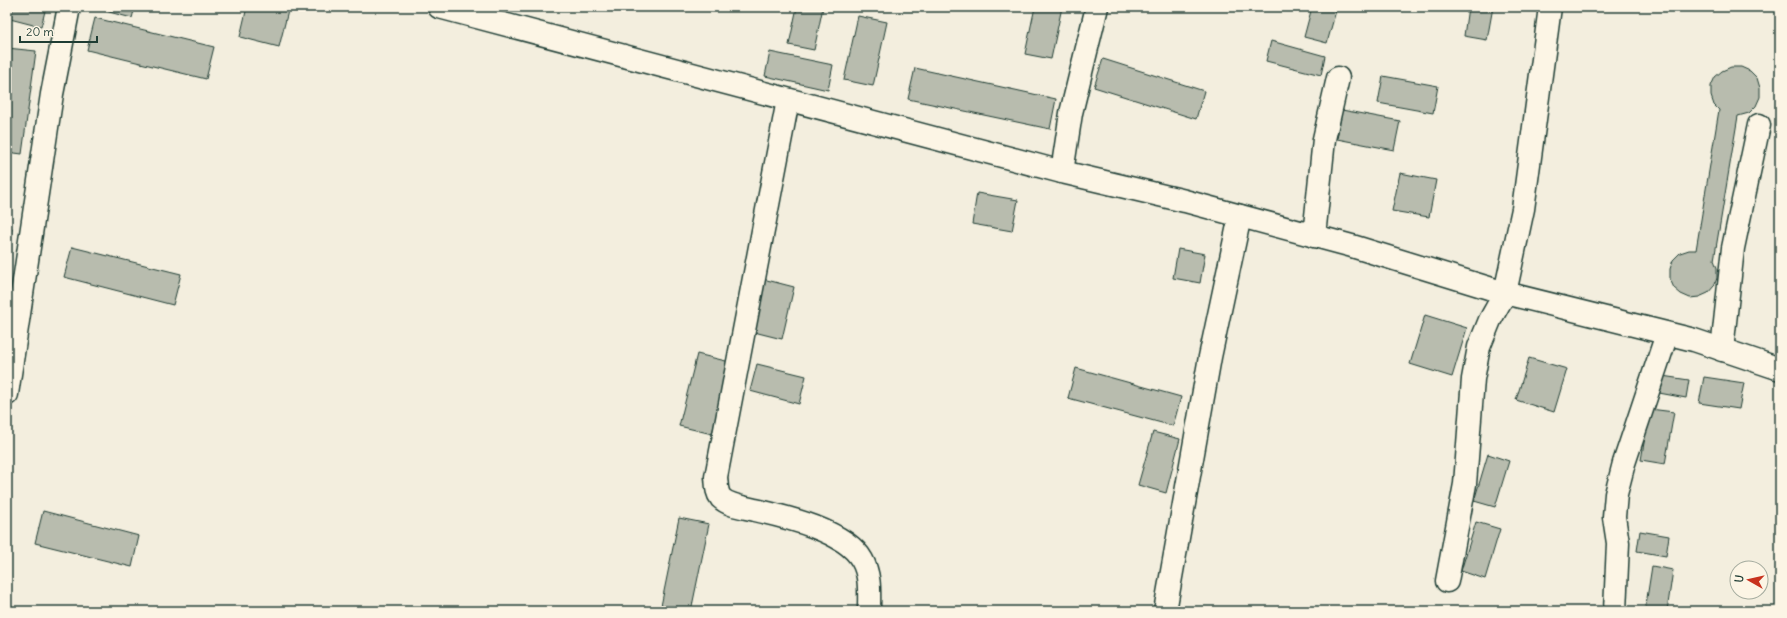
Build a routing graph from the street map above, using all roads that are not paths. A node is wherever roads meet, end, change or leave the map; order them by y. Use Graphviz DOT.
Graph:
graph roads {
  1 [pos="69,7"];
  2 [pos="438,7"];
  3 [pos="1097,7"];
  4 [pos="1550,7"];
  5 [pos="1338,78"];
  6 [pos="788,100"];
  7 [pos="1759,125"];
  8 [pos="1062,172"];
  9 [pos="1240,216"];
  10 [pos="1314,236"];
  11 [pos="1505,293"];
  12 [pos="1667,334"];
  13 [pos="1722,350"];
  14 [pos="1780,369"];
  15 [pos="7,394"];
  16 [pos="1447,581"];
  17 [pos="869,611"];
  18 [pos="1165,611"];
  19 [pos="1615,611"];
  1 -- 15 [label="street"];
  2 -- 6 [label="street"];
  3 -- 8 [label="street"];
  4 -- 11 [label="street"];
  5 -- 10 [label="street"];
  6 -- 8 [label="street"];
  6 -- 17 [label="street"];
  7 -- 13 [label="street"];
  8 -- 9 [label="street"];
  9 -- 10 [label="street"];
  9 -- 18 [label="street"];
  10 -- 11 [label="street"];
  11 -- 12 [label="street"];
  11 -- 16 [label="street"];
  12 -- 13 [label="street"];
  12 -- 19 [label="street"];
  13 -- 14 [label="street"];
}
